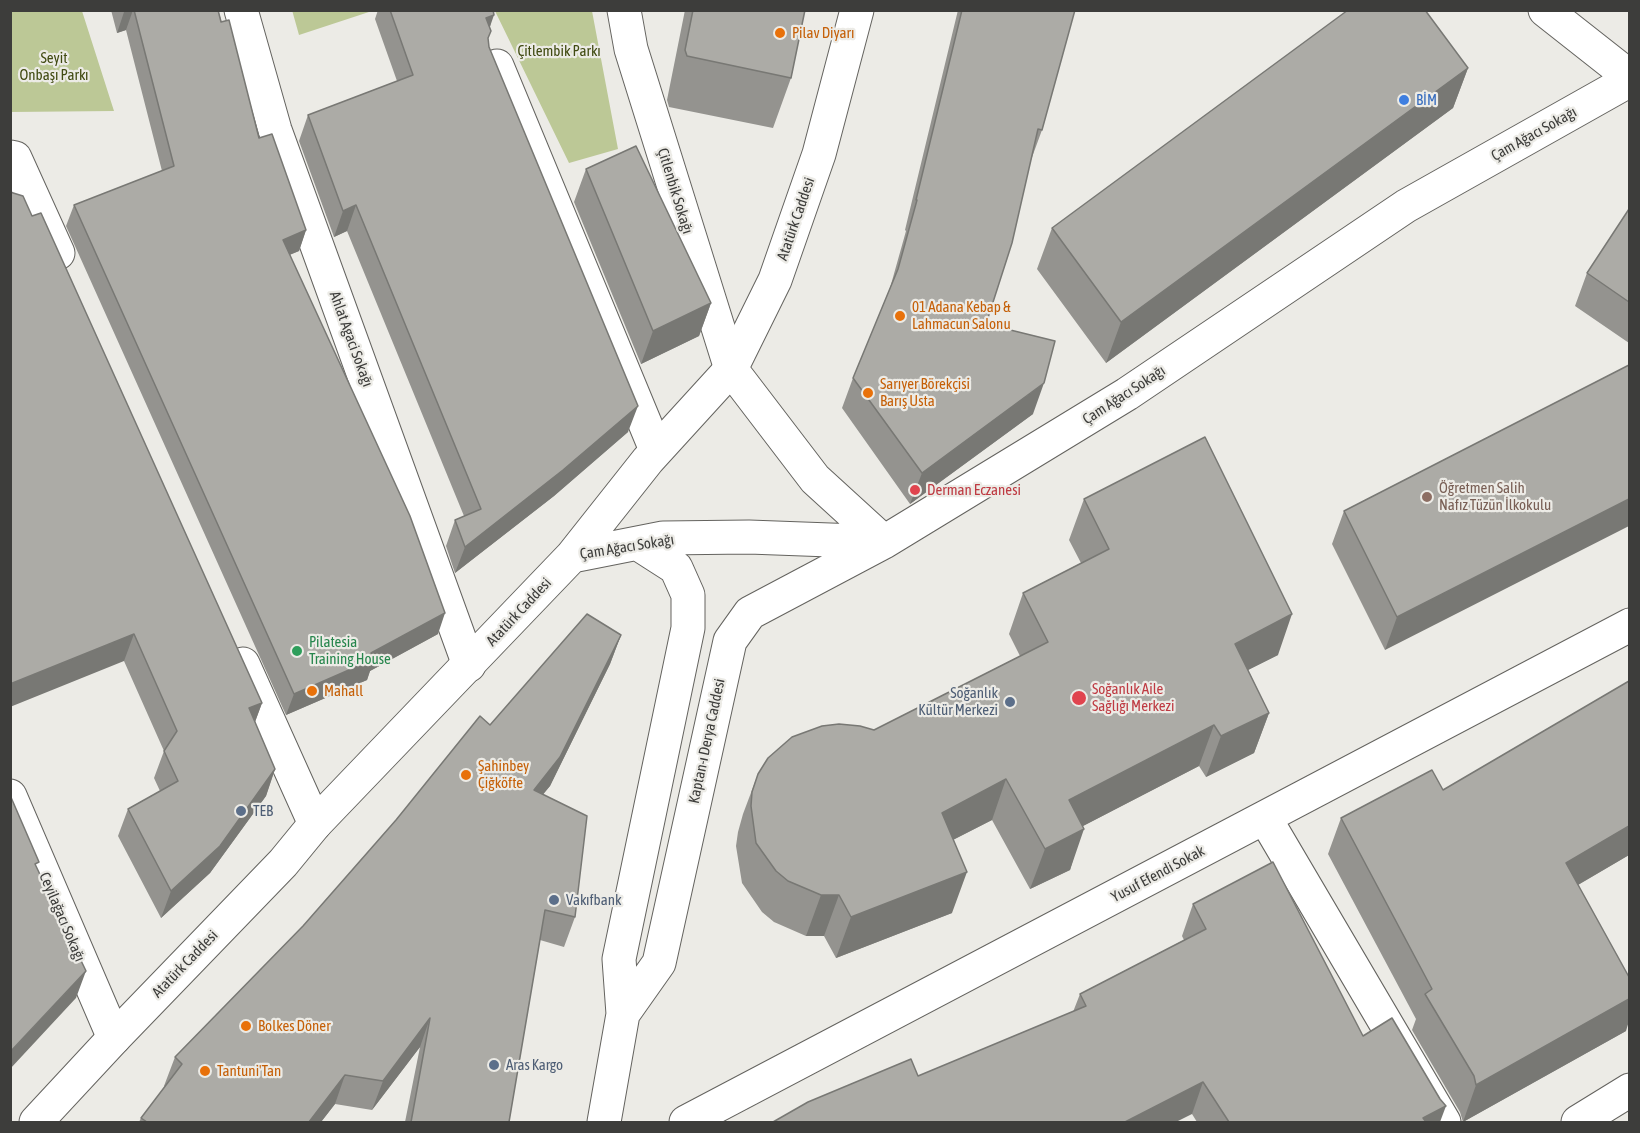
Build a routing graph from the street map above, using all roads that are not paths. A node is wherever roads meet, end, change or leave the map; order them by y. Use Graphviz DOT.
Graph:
graph roads {
  1 [pos="241,10"];
  2 [pos="624,10"];
  3 [pos="857,10"];
  4 [pos="1545,10"];
  5 [pos="497,66"];
  6 [pos="1629,78"];
  7 [pos="10,157"];
  8 [pos="69,278"];
  9 [pos="731,369"];
  10 [pos="656,450"];
  11 [pos="884,542"];
  12 [pos="637,543"];
  13 [pos="572,556"];
  14 [pos="1629,625"];
  15 [pos="232,639"];
  16 [pos="469,665"];
  17 [pos="10,795"];
  18 [pos="1265,818"];
  19 [pos="315,824"];
  20 [pos="623,1014"];
  21 [pos="114,1038"];
  22 [pos="1629,1090"];
  23 [pos="36,1122"];
  24 [pos="604,1122"];
  25 [pos="686,1122"];
  26 [pos="1444,1122"];
  27 [pos="1578,1122"];
  1 -- 16 [label="street, Ahlat Agaci Sokağı"];
  2 -- 9 [label="street, Çitlenbik Sokağı"];
  3 -- 9 [label="street, Atatürk Caddesi"];
  4 -- 6 [label="street"];
  5 -- 10 [label="street"];
  6 -- 11 [label="street, Çam Ağacı Sokağı"];
  7 -- 8 [label="street"];
  9 -- 10 [label="street, Atatürk Caddesi"];
  9 -- 11 [label="street"];
  10 -- 13 [label="street, Atatürk Caddesi"];
  11 -- 12 [label="street, Çam Ağacı Sokağı"];
  11 -- 20 [label="street, Kaptan-ı Derya Caddesi"];
  12 -- 13 [label="street, Çam Ağacı Sokağı"];
  12 -- 20 [label="street, Kaptan-ı Derya Caddesi"];
  13 -- 16 [label="street, Atatürk Caddesi"];
  14 -- 18 [label="street, Yusuf Efendi Sokak"];
  15 -- 19 [label="street"];
  16 -- 19 [label="street, Atatürk Caddesi"];
  17 -- 21 [label="street, Ceyilağacı Sokağı"];
  18 -- 25 [label="street, Yusuf Efendi Sokak"];
  18 -- 26 [label="street"];
  19 -- 21 [label="street, Atatürk Caddesi"];
  20 -- 24 [label="street, Kaptan-ı Derya Caddesi"];
  21 -- 23 [label="street, Atatürk Caddesi"];
  22 -- 27 [label="street"];
}
